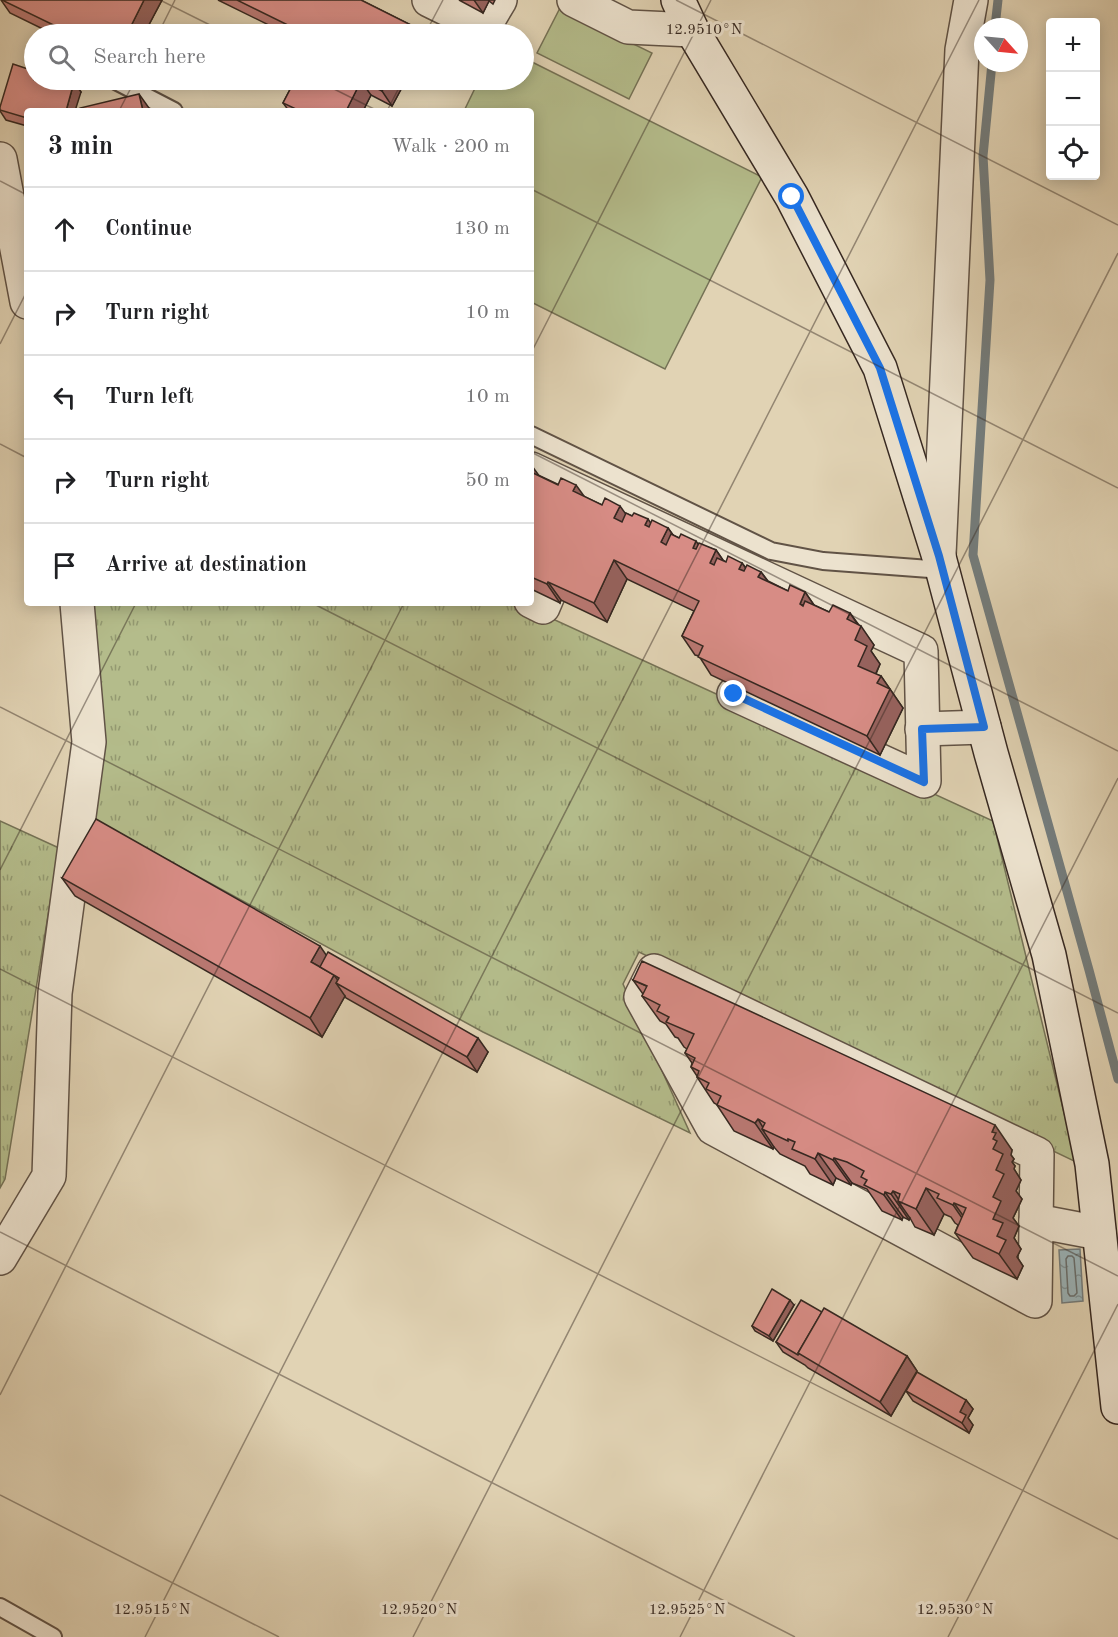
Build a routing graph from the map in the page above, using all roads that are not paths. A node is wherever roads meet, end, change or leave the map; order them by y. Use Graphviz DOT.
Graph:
graph roads {
  1 [pos="429,0"];
  2 [pos="500,0"];
  3 [pos="574,0"];
  4 [pos="678,0"];
  5 [pos="971,0"];
  6 [pos="478,24"];
  7 [pos="486,24"];
  8 [pos="692,30"];
  9 [pos="133,90"];
  10 [pos="168,108"];
  11 [pos="0,159"];
  12 [pos="24,286"];
  13 [pos="534,436"];
  14 [pos="534,470"];
  15 [pos="590,497"];
  16 [pos="941,563"];
  17 [pos="534,602"];
  18 [pos="77,606"];
  19 [pos="734,694"];
  20 [pos="984,727"];
  21 [pos="922,729"];
  22 [pos="1036,1221"];
  23 [pos="1100,1233"];
  24 [pos="0,1258"];
  25 [pos="1118,1407"];
  26 [pos="0,1607"];
  27 [pos="53,1637"];
  1 -- 6 [label="street"];
  2 -- 7 [label="street"];
  3 -- 8 [label="street"];
  4 -- 8 [label="street"];
  5 -- 16 [label="street"];
  8 -- 16 [label="street"];
  9 -- 10 [label="lane"];
  11 -- 12 [label="street"];
  13 -- 16 [label="lane"];
  14 -- 15 [label="street"];
  15 -- 17 [label="street"];
  15 -- 21 [label="street"];
  16 -- 20 [label="street"];
  18 -- 24 [label="street"];
  19 -- 21 [label="street"];
  20 -- 21 [label="street"];
  20 -- 23 [label="street"];
  22 -- 22 [label="street"];
  22 -- 23 [label="street"];
  23 -- 25 [label="street"];
  26 -- 27 [label="lane"];
}
